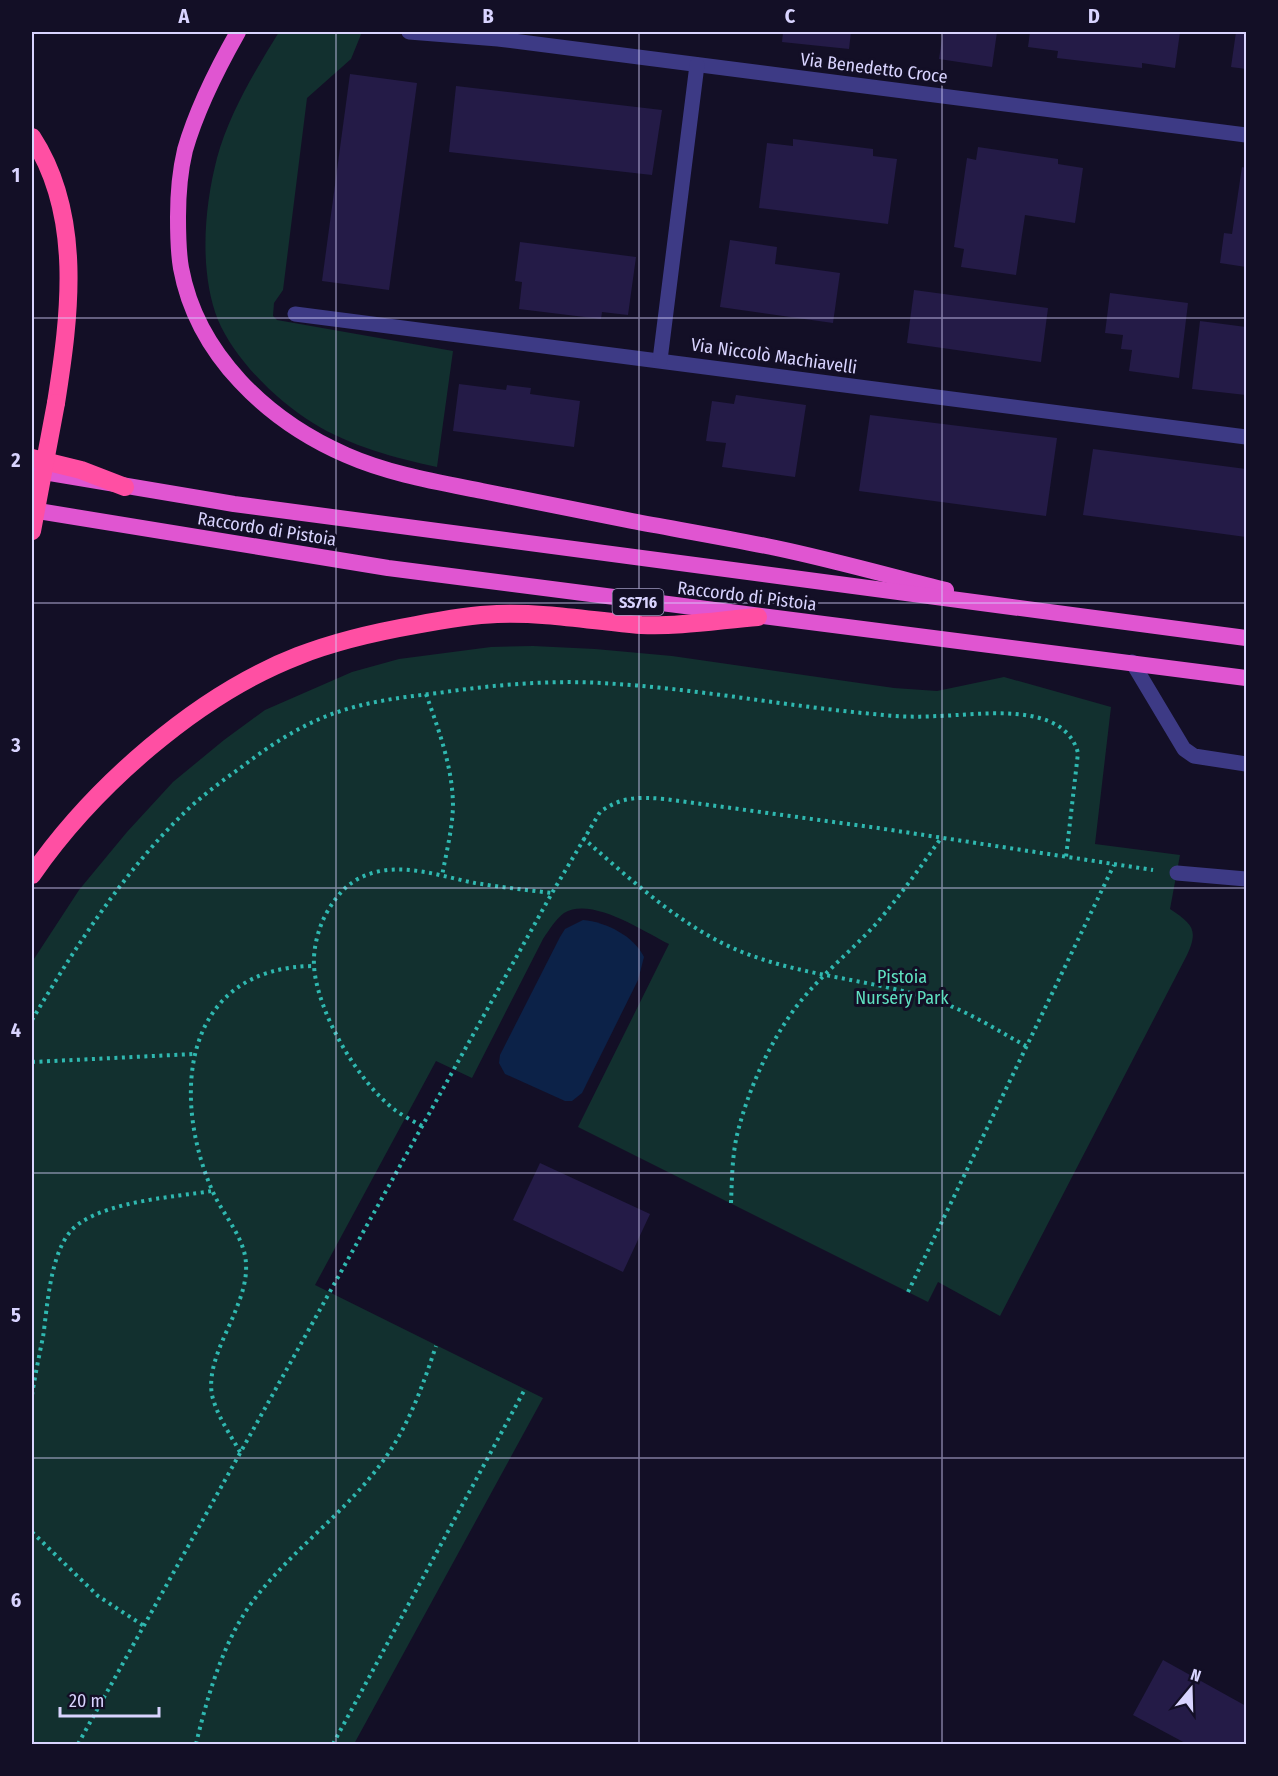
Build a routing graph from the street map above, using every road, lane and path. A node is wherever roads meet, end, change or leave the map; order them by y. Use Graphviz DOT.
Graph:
graph roads {
  1 [pos="238,32"];
  2 [pos="409,32"];
  3 [pos="480,32"];
  4 [pos="498,39"];
  5 [pos="697,66"];
  6 [pos="1246,135"];
  7 [pos="32,137"];
  8 [pos="296,314"];
  9 [pos="660,360"];
  10 [pos="1246,437"];
  11 [pos="32,458"];
  12 [pos="32,470"];
  13 [pos="125,486"];
  14 [pos="32,510"];
  15 [pos="32,531"];
  16 [pos="1023,609"];
  17 [pos="758,617"];
  18 [pos="1246,638"];
  19 [pos="1132,662"];
  20 [pos="1246,678"];
  21 [pos="426,694"];
  22 [pos="1246,764"];
  23 [pos="583,838"];
  24 [pos="941,838"];
  25 [pos="1066,857"];
  26 [pos="1114,865"];
  27 [pos="1177,873"];
  28 [pos="32,875"];
  29 [pos="442,876"];
  30 [pos="1246,879"];
  31 [pos="552,892"];
  32 [pos="314,966"];
  33 [pos="824,975"];
  34 [pos="32,1020"];
  35 [pos="1026,1046"];
  36 [pos="194,1054"];
  37 [pos="32,1062"];
  38 [pos="422,1126"];
  39 [pos="212,1191"];
  40 [pos="730,1203"];
  41 [pos="908,1292"];
  42 [pos="436,1346"];
  43 [pos="525,1389"];
  44 [pos="32,1395"];
  45 [pos="240,1453"];
  46 [pos="32,1532"];
  47 [pos="144,1626"];
  48 [pos="78,1744"];
  49 [pos="196,1744"];
  50 [pos="333,1744"];
  1 -- 16 [label="highway"];
  2 -- 4 [label="street, Via Benedetto Croce"];
  3 -- 4 [label="street, Via Benedetto Croce"];
  4 -- 5 [label="street, Via Benedetto Croce"];
  5 -- 6 [label="street, Via Benedetto Croce"];
  5 -- 9 [label="street"];
  7 -- 15 [label="highway, bridge"];
  8 -- 9 [label="street, Via Niccolò Machiavelli"];
  9 -- 10 [label="street, Via Niccolò Machiavelli"];
  11 -- 13 [label="highway"];
  12 -- 13 [label="highway, Raccordo di Pistoia"];
  13 -- 16 [label="highway, Raccordo di Pistoia"];
  14 -- 17 [label="highway, Raccordo di Pistoia / SS716"];
  16 -- 18 [label="highway, Raccordo di Pistoia"];
  17 -- 19 [label="highway, Raccordo di Pistoia / SS716"];
  17 -- 28 [label="highway"];
  19 -- 20 [label="highway, Raccordo di Pistoia / SS716"];
  19 -- 22 [label="street"];
  21 -- 25 [label="path"];
  21 -- 29 [label="path"];
  21 -- 34 [label="path"];
  23 -- 24 [label="path"];
  23 -- 31 [label="path"];
  23 -- 33 [label="path"];
  24 -- 25 [label="path"];
  24 -- 33 [label="path"];
  25 -- 26 [label="path"];
  26 -- 27 [label="path"];
  26 -- 35 [label="path"];
  27 -- 30 [label="street"];
  29 -- 31 [label="path"];
  29 -- 32 [label="path"];
  31 -- 38 [label="path"];
  32 -- 36 [label="path"];
  32 -- 38 [label="path"];
  33 -- 35 [label="path"];
  33 -- 40 [label="path"];
  35 -- 41 [label="path"];
  36 -- 37 [label="path"];
  36 -- 39 [label="path"];
  38 -- 45 [label="path"];
  39 -- 44 [label="path"];
  39 -- 45 [label="path"];
  42 -- 49 [label="path"];
  43 -- 50 [label="path"];
  45 -- 47 [label="path"];
  46 -- 47 [label="path"];
  47 -- 48 [label="path"];
}
